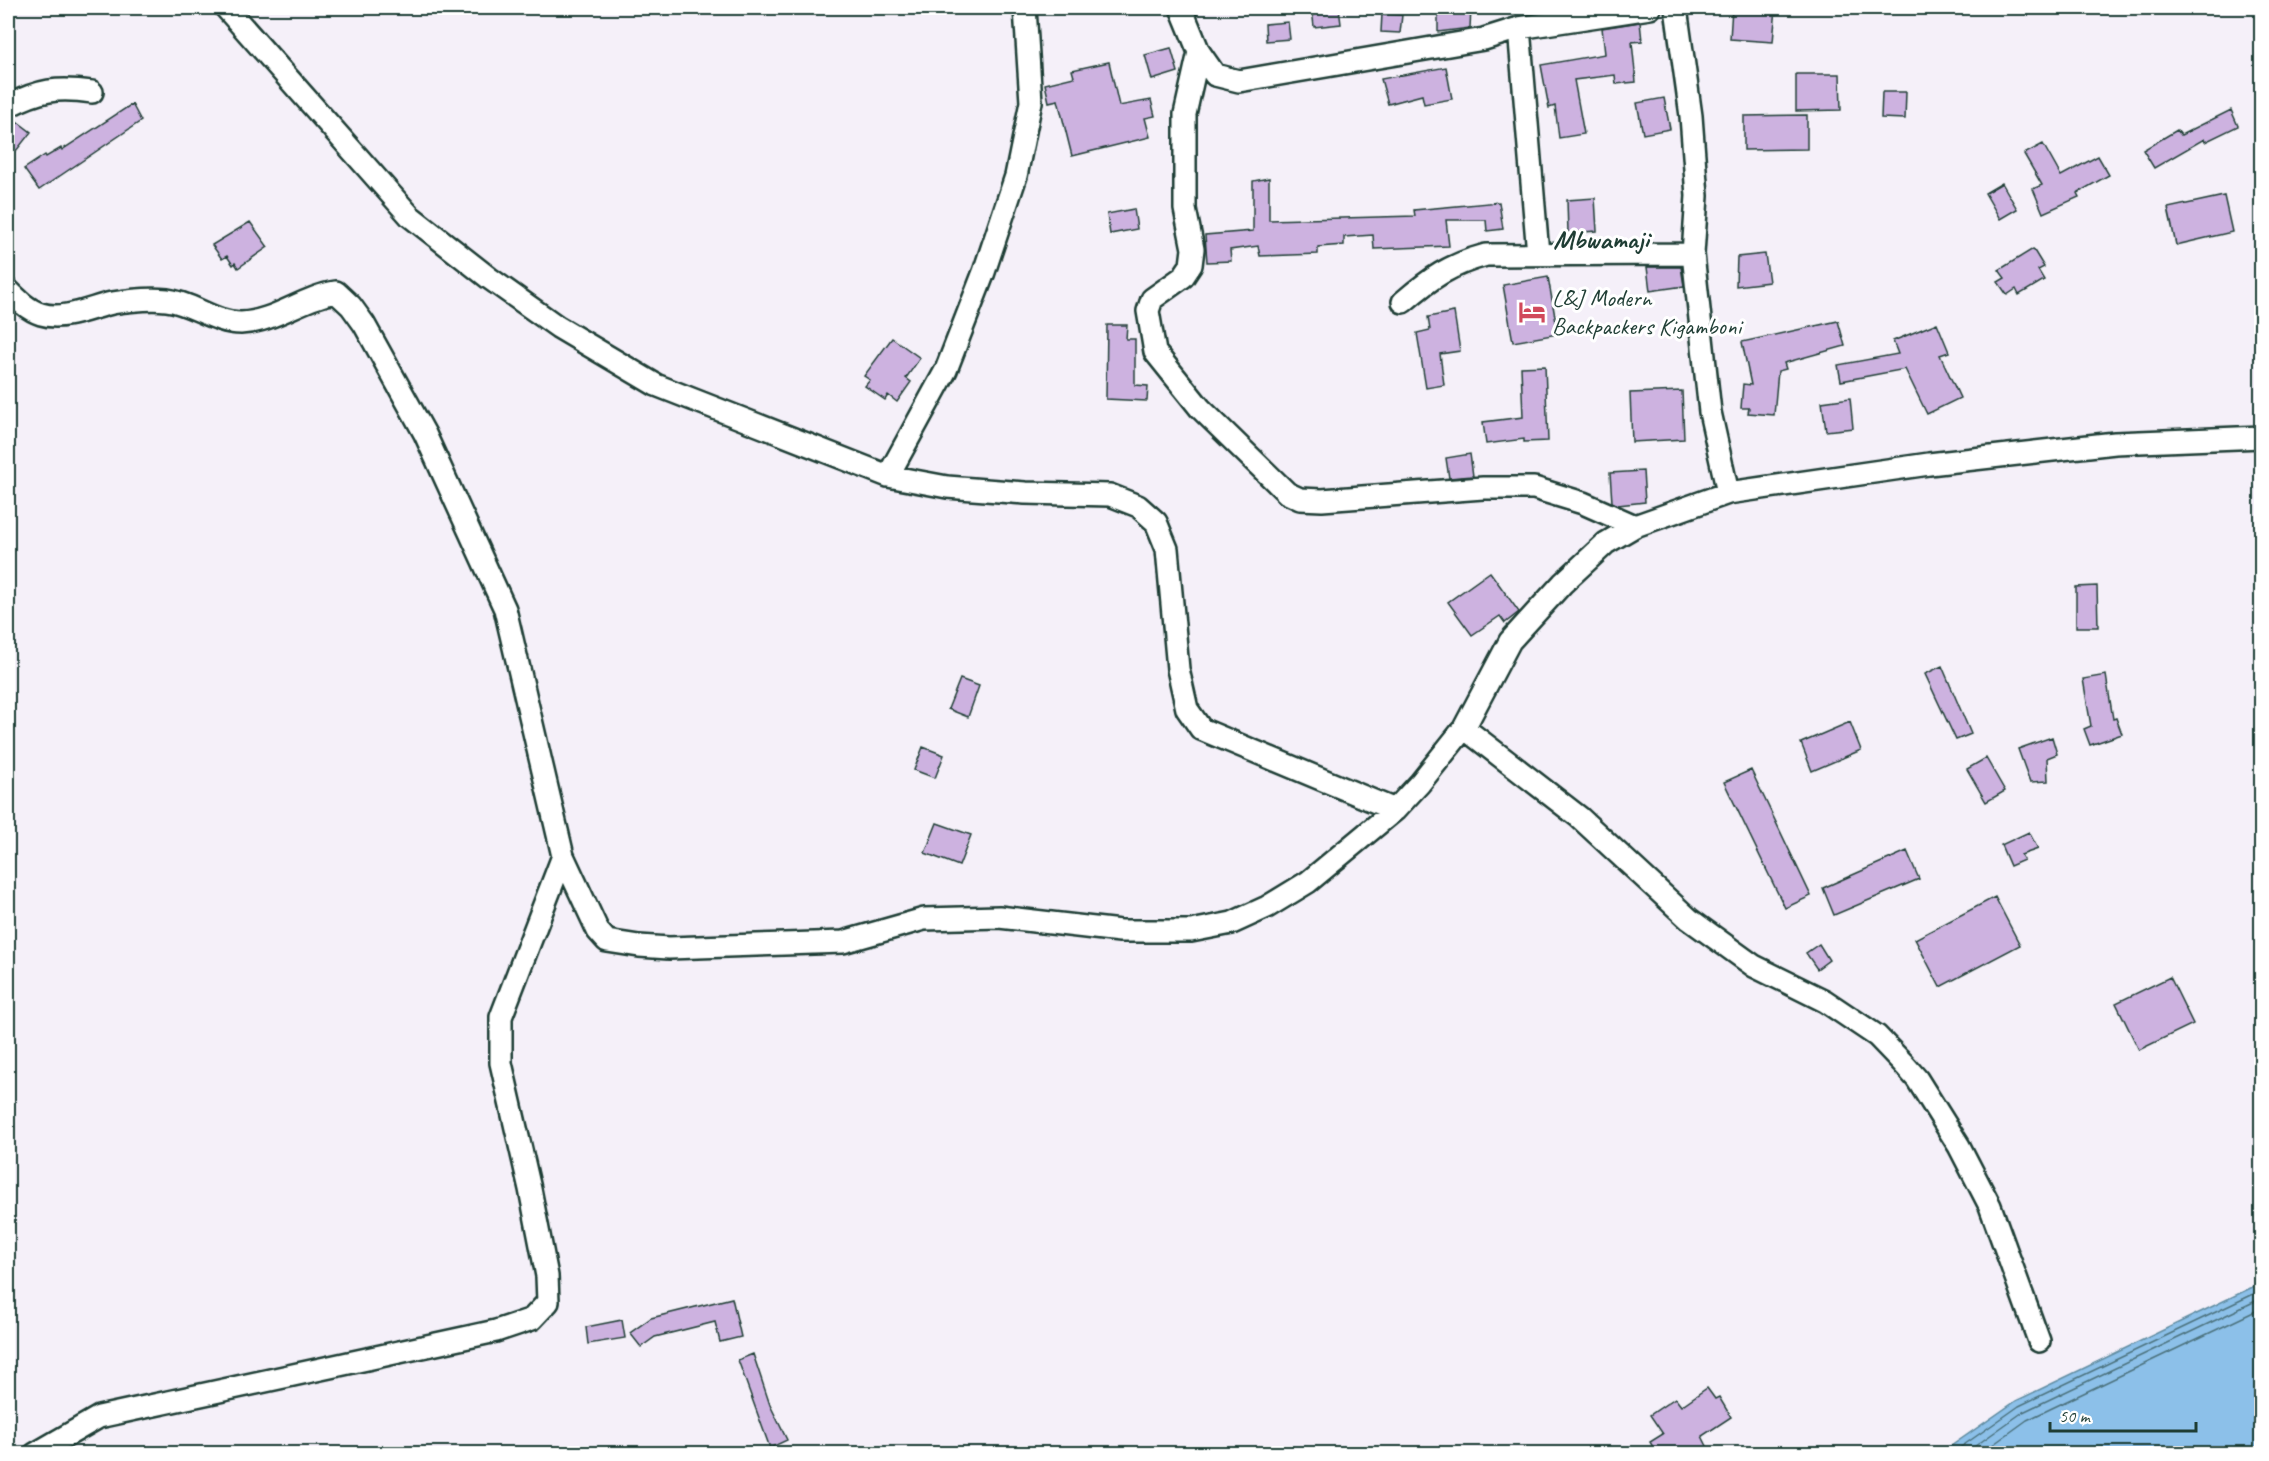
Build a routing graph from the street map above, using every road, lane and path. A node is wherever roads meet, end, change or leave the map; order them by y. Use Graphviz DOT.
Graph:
graph roads {
  1 [pos="226,8"];
  2 [pos="1025,8"];
  3 [pos="1181,8"];
  4 [pos="1650,8"];
  5 [pos="1676,8"];
  6 [pos="1519,28"];
  7 [pos="1199,52"];
  8 [pos="92,92"];
  9 [pos="8,106"];
  10 [pos="1538,254"];
  11 [pos="1693,254"];
  12 [pos="8,290"];
  13 [pos="1403,302"];
  14 [pos="2262,437"];
  15 [pos="888,476"];
  16 [pos="1728,493"];
  17 [pos="1635,526"];
  18 [pos="1464,728"];
  19 [pos="1395,810"];
  20 [pos="563,856"];
  21 [pos="2039,1341"];
  22 [pos="35,1454"];
  1 -- 15 [label="street"];
  2 -- 15 [label="street"];
  3 -- 7 [label="street"];
  4 -- 6 [label="street"];
  5 -- 11 [label="street"];
  6 -- 7 [label="street"];
  6 -- 10 [label="street"];
  7 -- 17 [label="street"];
  8 -- 9 [label="street"];
  10 -- 11 [label="street"];
  10 -- 13 [label="street"];
  11 -- 16 [label="street"];
  12 -- 20 [label="street"];
  14 -- 16 [label="street"];
  15 -- 19 [label="street"];
  16 -- 17 [label="street"];
  17 -- 18 [label="street"];
  18 -- 19 [label="street"];
  18 -- 21 [label="street"];
  19 -- 20 [label="street"];
  20 -- 22 [label="street"];
}
